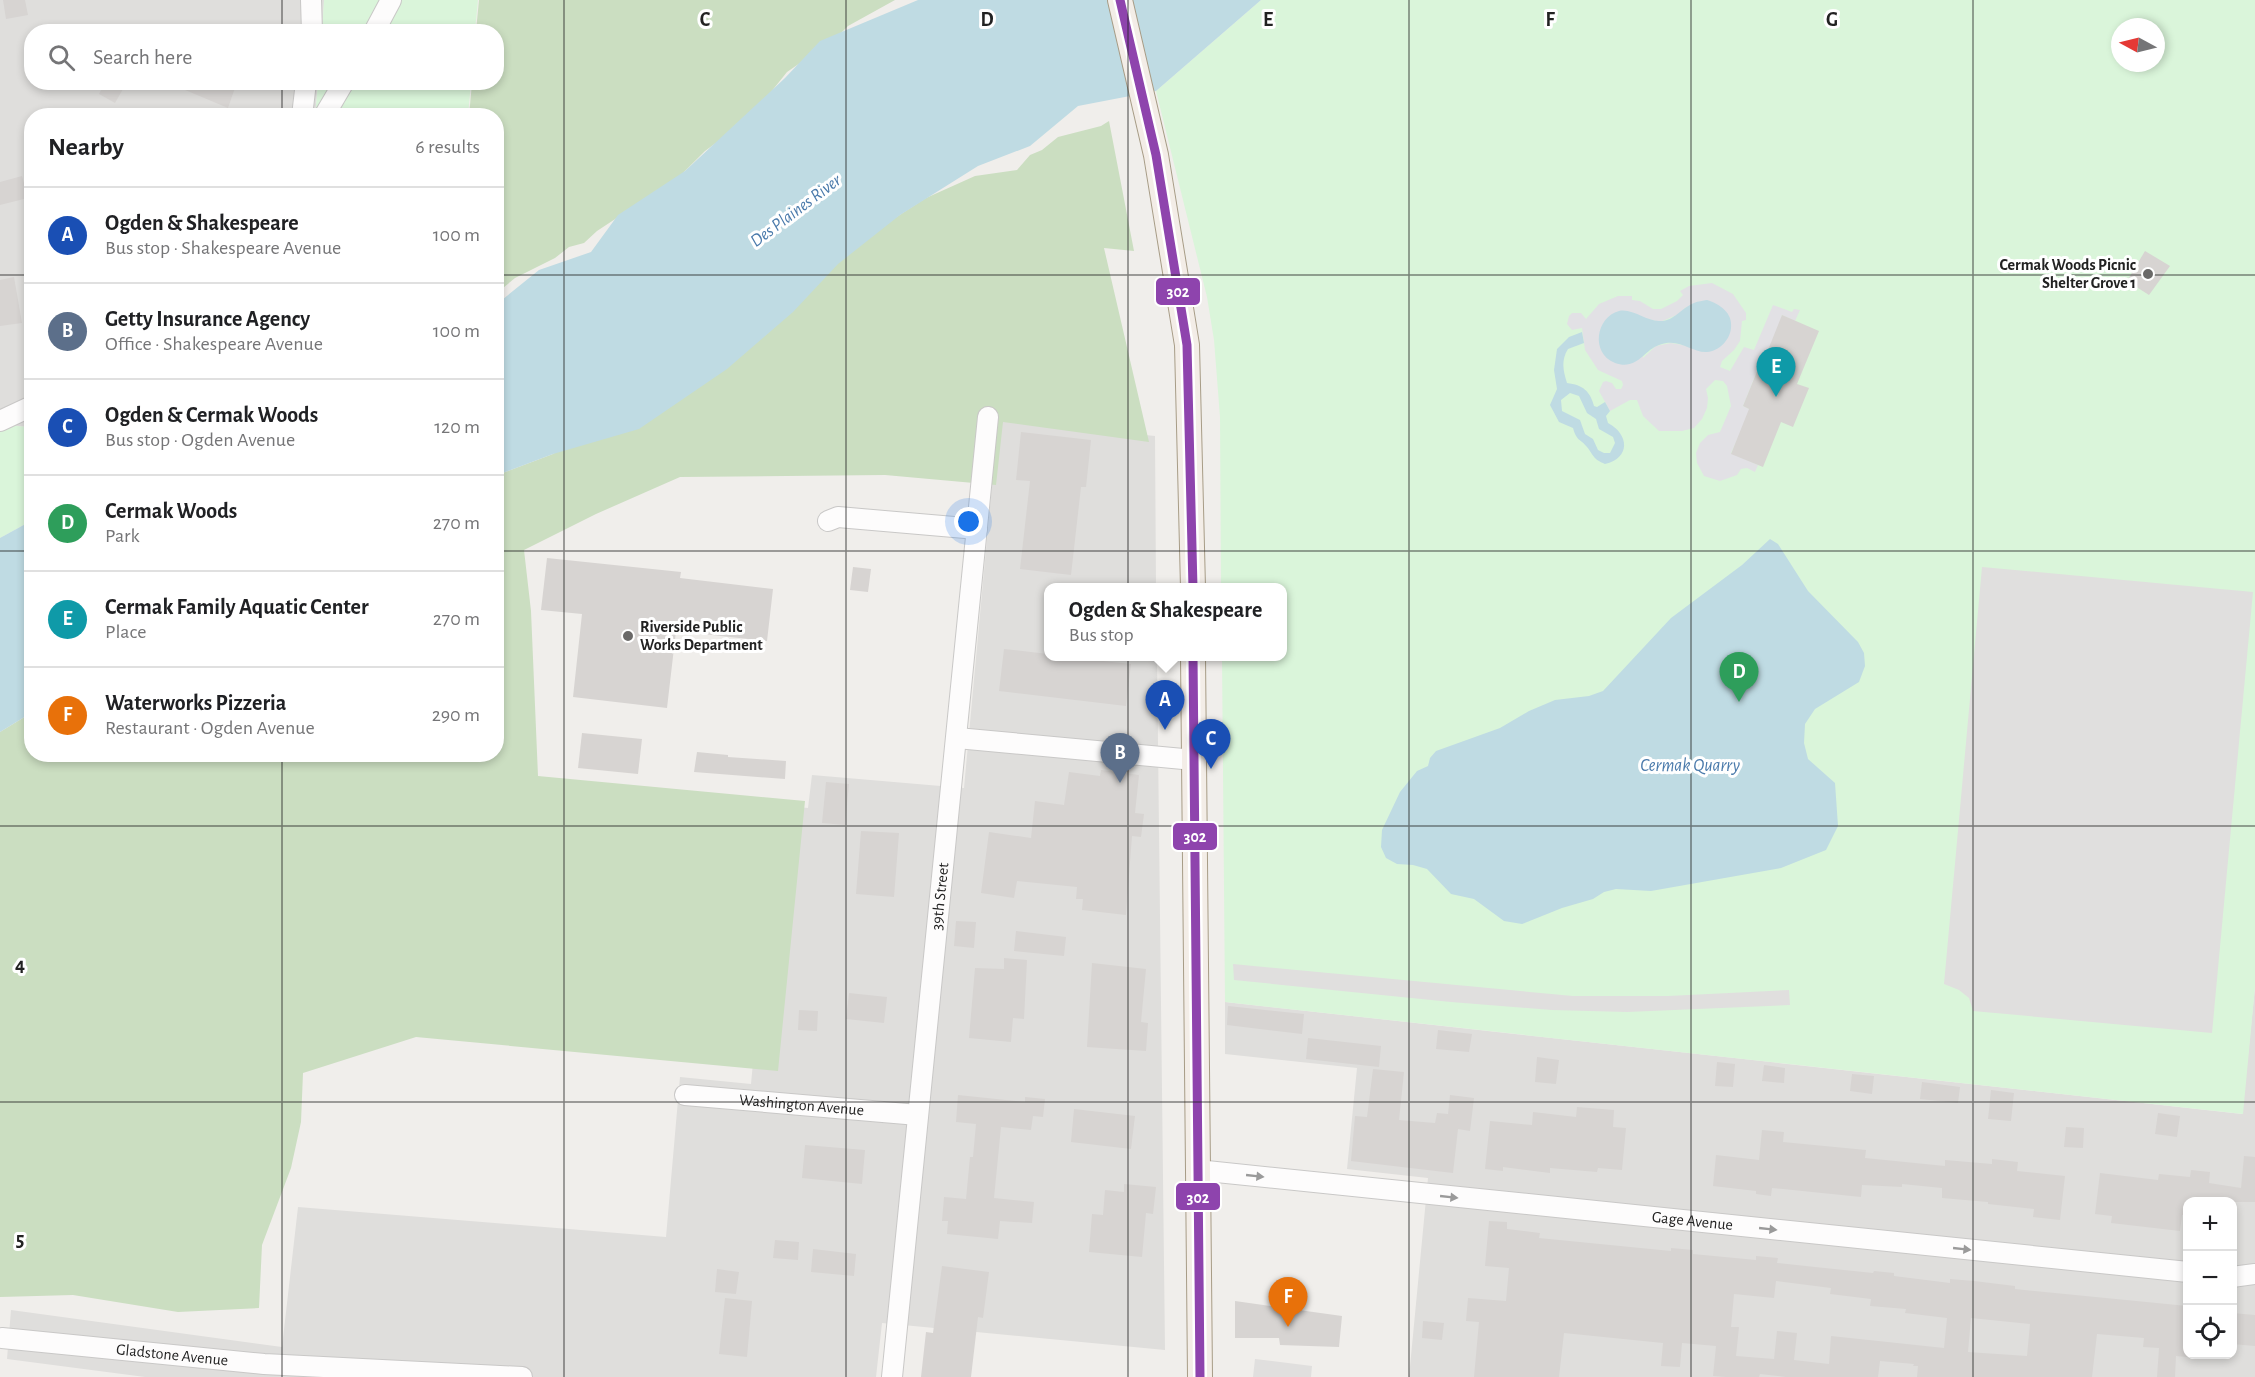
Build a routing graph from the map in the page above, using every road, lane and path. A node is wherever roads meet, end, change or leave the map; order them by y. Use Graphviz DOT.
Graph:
graph roads {
  1 [pos="311,0"];
  2 [pos="392,0"];
  3 [pos="1120,0"];
  4 [pos="312,24"];
  5 [pos="378,24"];
  6 [pos="305,90"];
  7 [pos="339,90"];
  8 [pos="303,108"];
  9 [pos="329,108"];
  10 [pos="24,409"];
  11 [pos="988,417"];
  12 [pos="4,418"];
  13 [pos="828,521"];
  14 [pos="977,529"];
  15 [pos="1192,583"];
  16 [pos="1193,661"];
  17 [pos="957,738"];
  18 [pos="1194,760"];
  19 [pos="685,1095"];
  20 [pos="918,1115"];
  21 [pos="1197,1170"];
  22 [pos="2183,1272"];
  23 [pos="2255,1274"];
  24 [pos="2237,1276"];
  25 [pos="2,1338"];
  26 [pos="263,1370"];
  27 [pos="522,1377"];
  28 [pos="892,1377"];
  29 [pos="1200,1377"];
  1 -- 4 [label="street"];
  2 -- 5 [label="street"];
  3 -- 15 [label="main road"];
  6 -- 8 [label="street"];
  7 -- 9 [label="street"];
  10 -- 12 [label="street"];
  11 -- 14 [label="street, 39th Street"];
  13 -- 14 [label="street"];
  14 -- 17 [label="street, 39th Street"];
  16 -- 18 [label="main road"];
  17 -- 18 [label="street"];
  17 -- 20 [label="street, 39th Street"];
  18 -- 21 [label="main road"];
  19 -- 20 [label="street, Washington Avenue"];
  20 -- 28 [label="street, 39th Street"];
  21 -- 22 [label="street, Gage Avenue, one-way"];
  21 -- 29 [label="main road"];
  23 -- 24 [label="street"];
  25 -- 26 [label="street, Gladstone Avenue"];
  26 -- 27 [label="street, Gladstone Avenue"];
}
